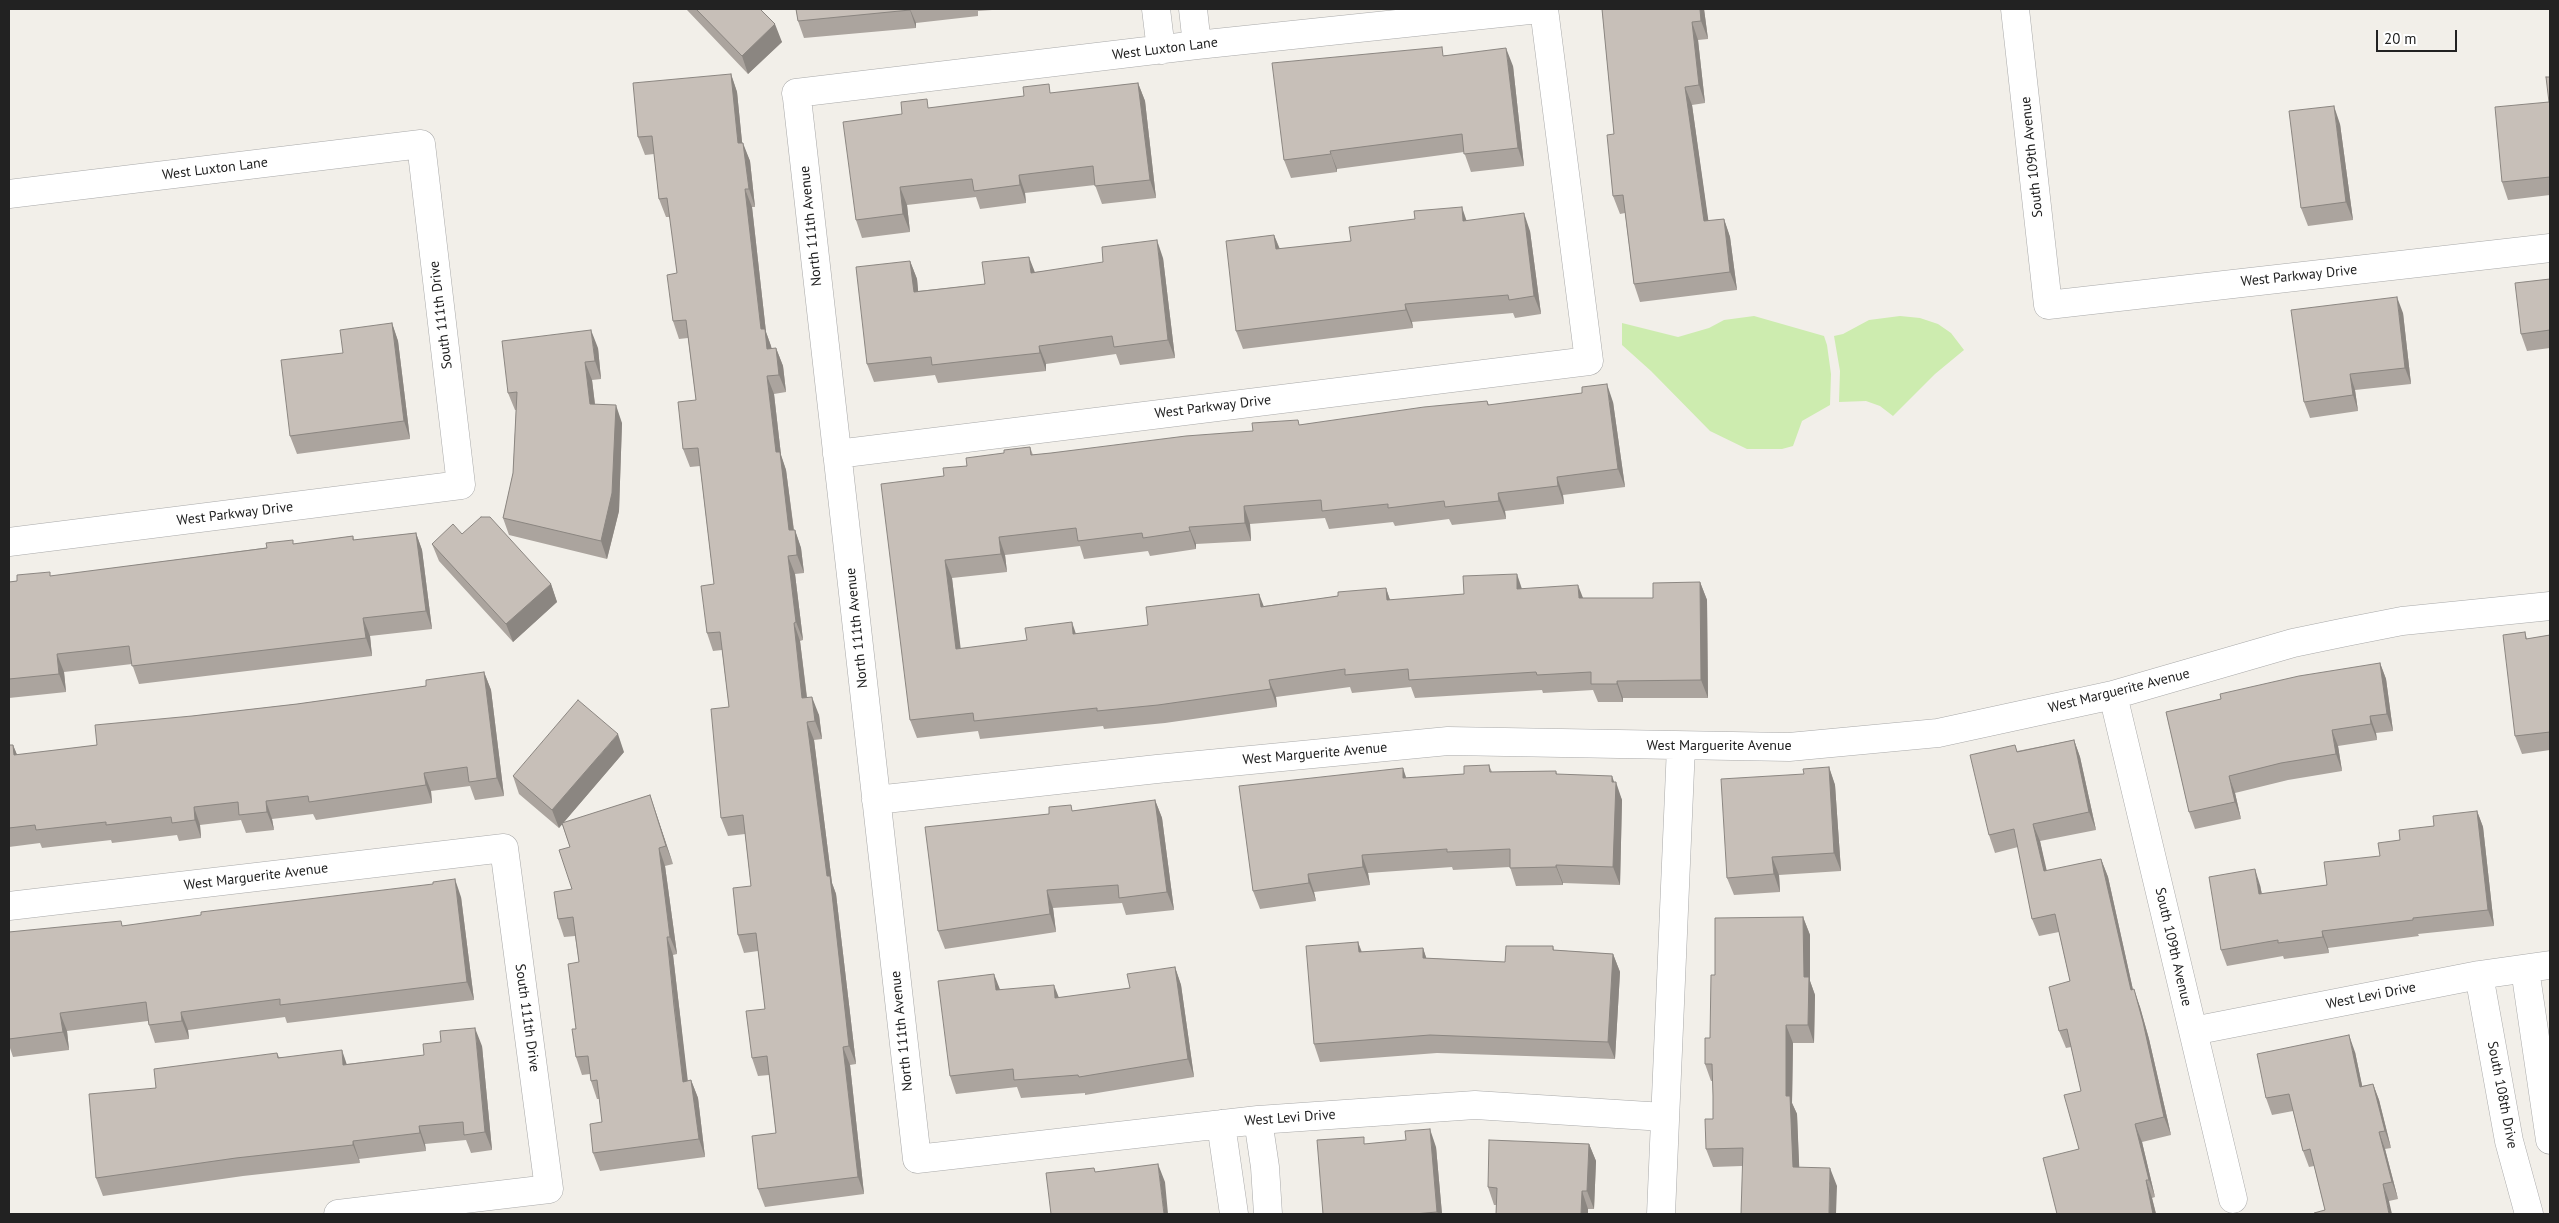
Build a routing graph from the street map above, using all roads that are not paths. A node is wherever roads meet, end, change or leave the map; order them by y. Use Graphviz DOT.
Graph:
graph roads {
  1 [pos="1156,9"];
  2 [pos="1193,9"];
  3 [pos="1539,9"];
  4 [pos="1544,9"];
  5 [pos="2015,9"];
  6 [pos="1197,45"];
  7 [pos="1161,50"];
  8 [pos="797,98"];
  9 [pos="421,145"];
  10 [pos="9,194"];
  11 [pos="2550,248"];
  12 [pos="2048,305"];
  13 [pos="837,454"];
  14 [pos="461,485"];
  15 [pos="9,542"];
  16 [pos="2550,606"];
  17 [pos="2113,695"];
  18 [pos="1681,746"];
  19 [pos="876,800"];
  20 [pos="504,848"];
  21 [pos="9,906"];
  22 [pos="2537,967"];
  23 [pos="2479,974"];
  24 [pos="2193,1031"];
  25 [pos="1664,1117"];
  26 [pos="1258,1120"];
  27 [pos="1221,1124"];
  28 [pos="2550,1140"];
  29 [pos="917,1159"];
  30 [pos="2233,1199"];
  31 [pos="338,1214"];
  32 [pos="1234,1214"];
  33 [pos="1268,1214"];
  34 [pos="1661,1214"];
  35 [pos="2529,1214"];
  1 -- 7 [label="street"];
  2 -- 6 [label="street"];
  3 -- 6 [label="street, West Luxton Lane"];
  4 -- 13 [label="street, West Parkway Drive"];
  5 -- 12 [label="street, South 109th Avenue"];
  6 -- 7 [label="street, West Luxton Lane"];
  7 -- 8 [label="street, West Luxton Lane"];
  8 -- 13 [label="street, North 111th Avenue"];
  9 -- 10 [label="street, West Luxton Lane"];
  9 -- 14 [label="street, South 111th Drive"];
  11 -- 12 [label="street, West Parkway Drive"];
  13 -- 19 [label="street, North 111th Avenue"];
  14 -- 15 [label="street, West Parkway Drive"];
  16 -- 17 [label="street, West Marguerite Avenue"];
  17 -- 18 [label="street, West Marguerite Avenue"];
  17 -- 24 [label="street, South 109th Avenue"];
  18 -- 19 [label="street, West Marguerite Avenue"];
  18 -- 25 [label="street"];
  19 -- 29 [label="street, North 111th Avenue"];
  20 -- 21 [label="street, West Marguerite Avenue"];
  20 -- 31 [label="street, South 111th Drive"];
  22 -- 23 [label="street, West Levi Drive"];
  22 -- 28 [label="street"];
  23 -- 24 [label="street, West Levi Drive"];
  23 -- 35 [label="street, South 108th Drive"];
  24 -- 30 [label="street, South 109th Avenue"];
  25 -- 26 [label="street, West Levi Drive"];
  25 -- 34 [label="street"];
  26 -- 27 [label="street, West Levi Drive"];
  26 -- 33 [label="street"];
  27 -- 29 [label="street, West Levi Drive"];
  27 -- 32 [label="street"];
}
